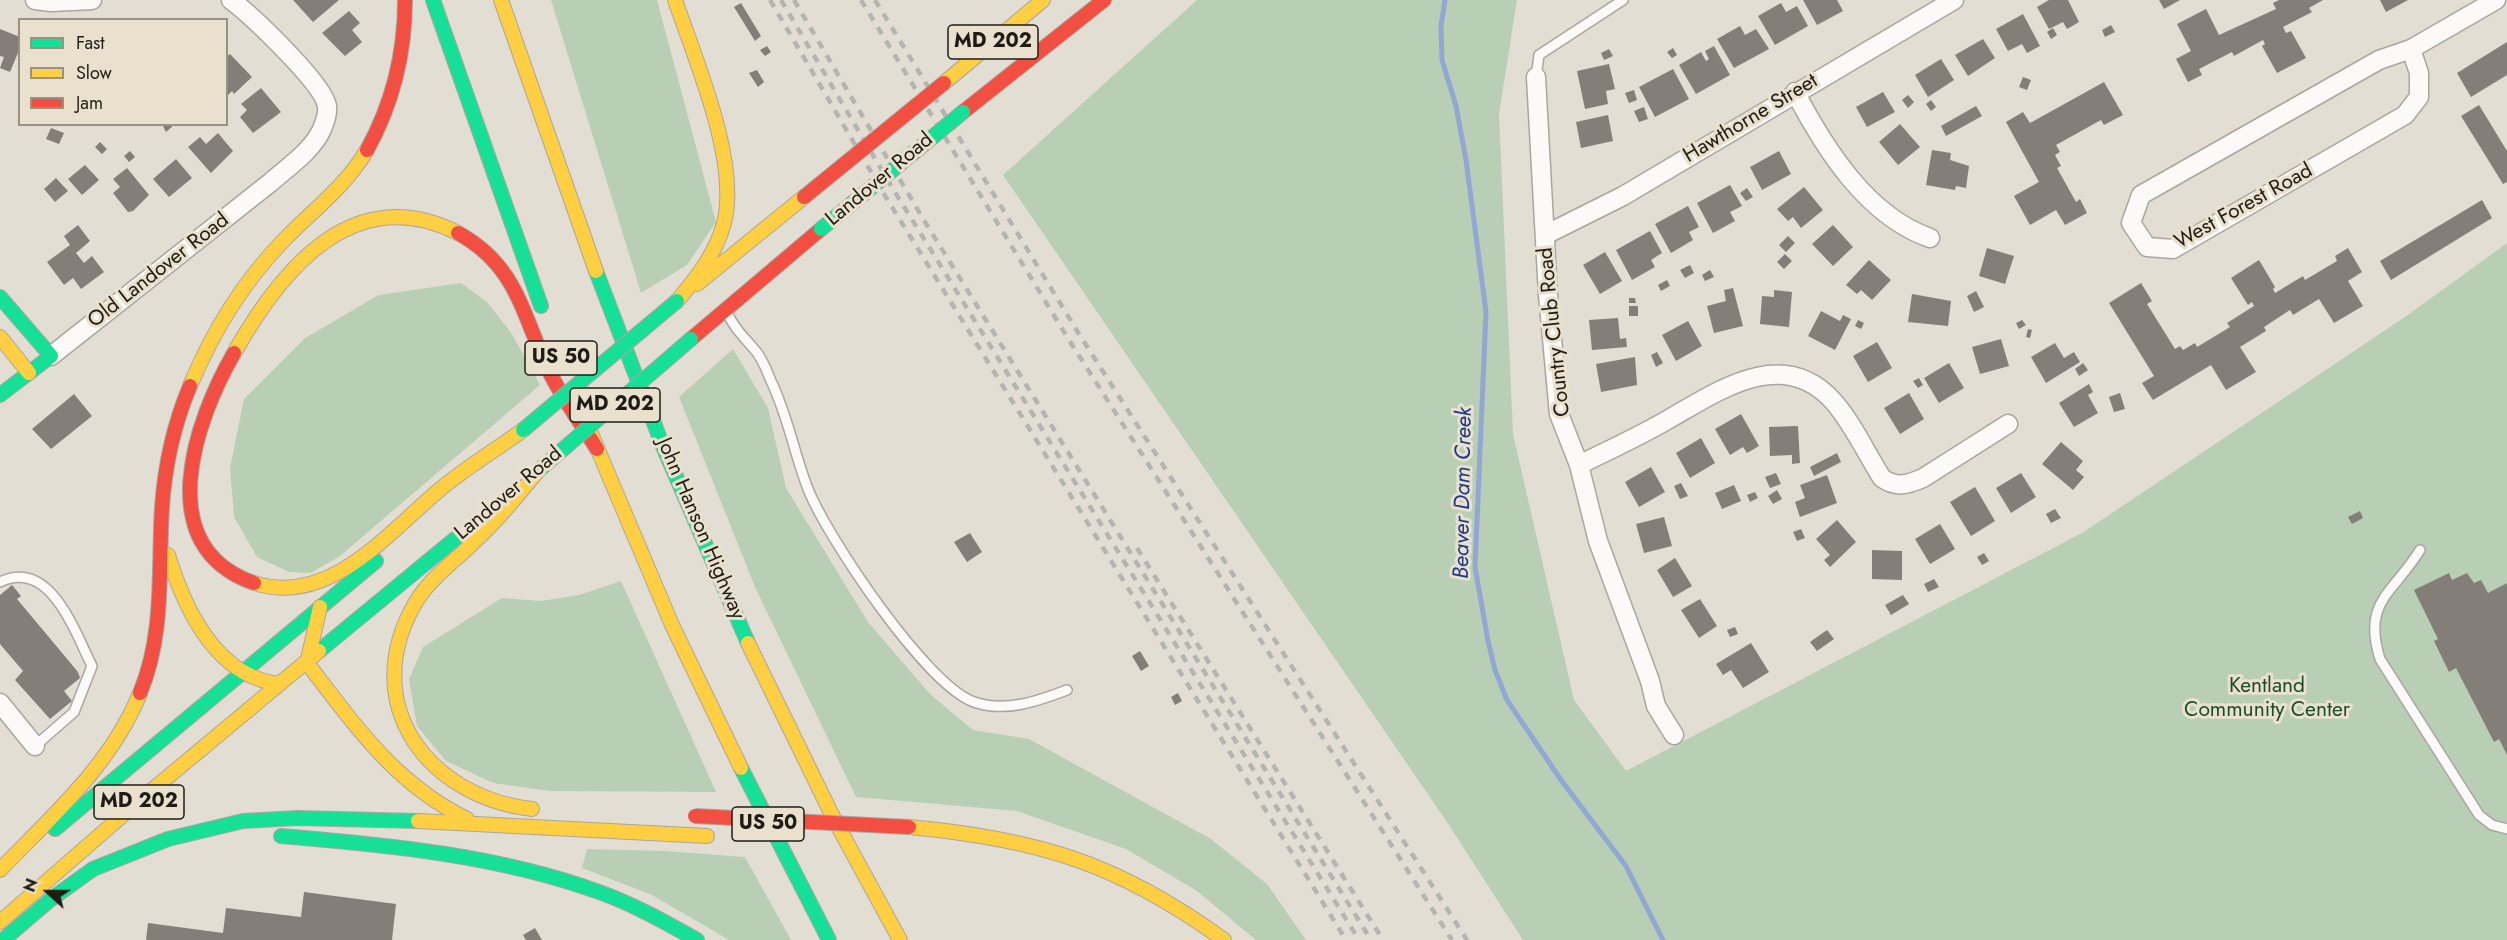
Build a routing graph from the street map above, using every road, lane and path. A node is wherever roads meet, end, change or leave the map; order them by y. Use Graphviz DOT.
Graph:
graph roads {
  1 [pos="35,0"];
  2 [pos="92,0"];
  3 [pos="231,0"];
  4 [pos="405,0"];
  5 [pos="434,0"];
  6 [pos="501,0"];
  7 [pos="675,0"];
  8 [pos="1043,0"];
  9 [pos="1104,0"];
  10 [pos="1623,0"];
  11 [pos="1954,0"];
  12 [pos="2496,0"];
  13 [pos="2411,49"];
  14 [pos="1536,77"];
  15 [pos="1795,92"];
  16 [pos="568,148"];
  17 [pos="1545,236"];
  18 [pos="1930,238"];
  19 [pos="592,260"];
  20 [pos="0,297"];
  21 [pos="677,301"];
  22 [pos="726,311"];
  23 [pos="547,321"];
  24 [pos="0,337"];
  25 [pos="51,356"];
  26 [pos="29,373"];
  27 [pos="568,376"];
  28 [pos="0,395"];
  29 [pos="2008,424"];
  30 [pos="523,430"];
  31 [pos="597,449"];
  32 [pos="1579,465"];
  33 [pos="539,470"];
  34 [pos="162,534"];
  35 [pos="2420,550"];
  36 [pos="0,582"];
  37 [pos="320,607"];
  38 [pos="307,663"];
  39 [pos="242,673"];
  40 [pos="280,684"];
  41 [pos="1067,690"];
  42 [pos="0,703"];
  43 [pos="1674,735"];
  44 [pos="34,746"];
  45 [pos="546,810"];
  46 [pos="689,816"];
  47 [pos="478,823"];
  48 [pos="2507,829"];
  49 [pos="190,834"];
  50 [pos="712,836"];
  51 [pos="765,839"];
  52 [pos="789,840"];
  53 [pos="835,842"];
  54 [pos="859,843"];
  55 [pos="0,872"];
  56 [pos="0,922"];
  57 [pos="3,940"];
  58 [pos="697,940"];
  59 [pos="829,940"];
  60 [pos="900,940"];
  61 [pos="1224,940"];
  1 -- 2 [label="street"];
  3 -- 25 [label="street, Old Landover Road"];
  4 -- 34 [label="main road"];
  5 -- 23 [label="main road, US 50"];
  6 -- 19 [label="main road, John Hanson Highway / US 50"];
  7 -- 21 [label="main road"];
  8 -- 21 [label="main road, Landover Road / MD 202, bridge"];
  9 -- 22 [label="main road, Landover Road / MD 202, bridge"];
  10 -- 14 [label="lane"];
  11 -- 15 [label="street, Hawthorne Street"];
  12 -- 13 [label="street, West Forest Road"];
  13 -- 13 [label="street, West Forest Road"];
  14 -- 17 [label="street, Country Club Road"];
  15 -- 17 [label="street, Hawthorne Street"];
  15 -- 18 [label="street"];
  16 -- 19 [label="main road"];
  17 -- 32 [label="street, Country Club Road"];
  19 -- 60 [label="main road, John Hanson Highway / US 50"];
  20 -- 25 [label="main road"];
  21 -- 30 [label="main road, Landover Road / MD 202, bridge"];
  22 -- 33 [label="main road, Landover Road / MD 202, bridge"];
  22 -- 41 [label="lane"];
  24 -- 26 [label="main road"];
  25 -- 26 [label="main road, Old Landover Road"];
  26 -- 28 [label="main road, Old Landover Road"];
  27 -- 31 [label="main road, US 50"];
  29 -- 32 [label="street"];
  30 -- 31 [label="main road"];
  30 -- 37 [label="main road, Landover Road / MD 202"];
  31 -- 59 [label="main road, US 50"];
  32 -- 43 [label="street, Country Club Road"];
  33 -- 38 [label="main road, Landover Road / MD 202"];
  33 -- 45 [label="main road"];
  34 -- 39 [label="main road"];
  34 -- 55 [label="main road"];
  35 -- 48 [label="lane"];
  36 -- 44 [label="lane"];
  37 -- 38 [label="main road"];
  37 -- 39 [label="main road, Landover Road / MD 202"];
  38 -- 40 [label="main road, Landover Road / MD 202"];
  38 -- 47 [label="main road"];
  39 -- 40 [label="main road"];
  39 -- 55 [label="main road, Landover Road / MD 202"];
  40 -- 56 [label="main road, Landover Road / MD 202"];
  42 -- 44 [label="street"];
  46 -- 61 [label="main road, bridge"];
  47 -- 49 [label="main road"];
  47 -- 50 [label="main road"];
  49 -- 57 [label="main road"];
  49 -- 58 [label="main road"];
  51 -- 52 [label="main road"];
  53 -- 54 [label="main road"];
}
